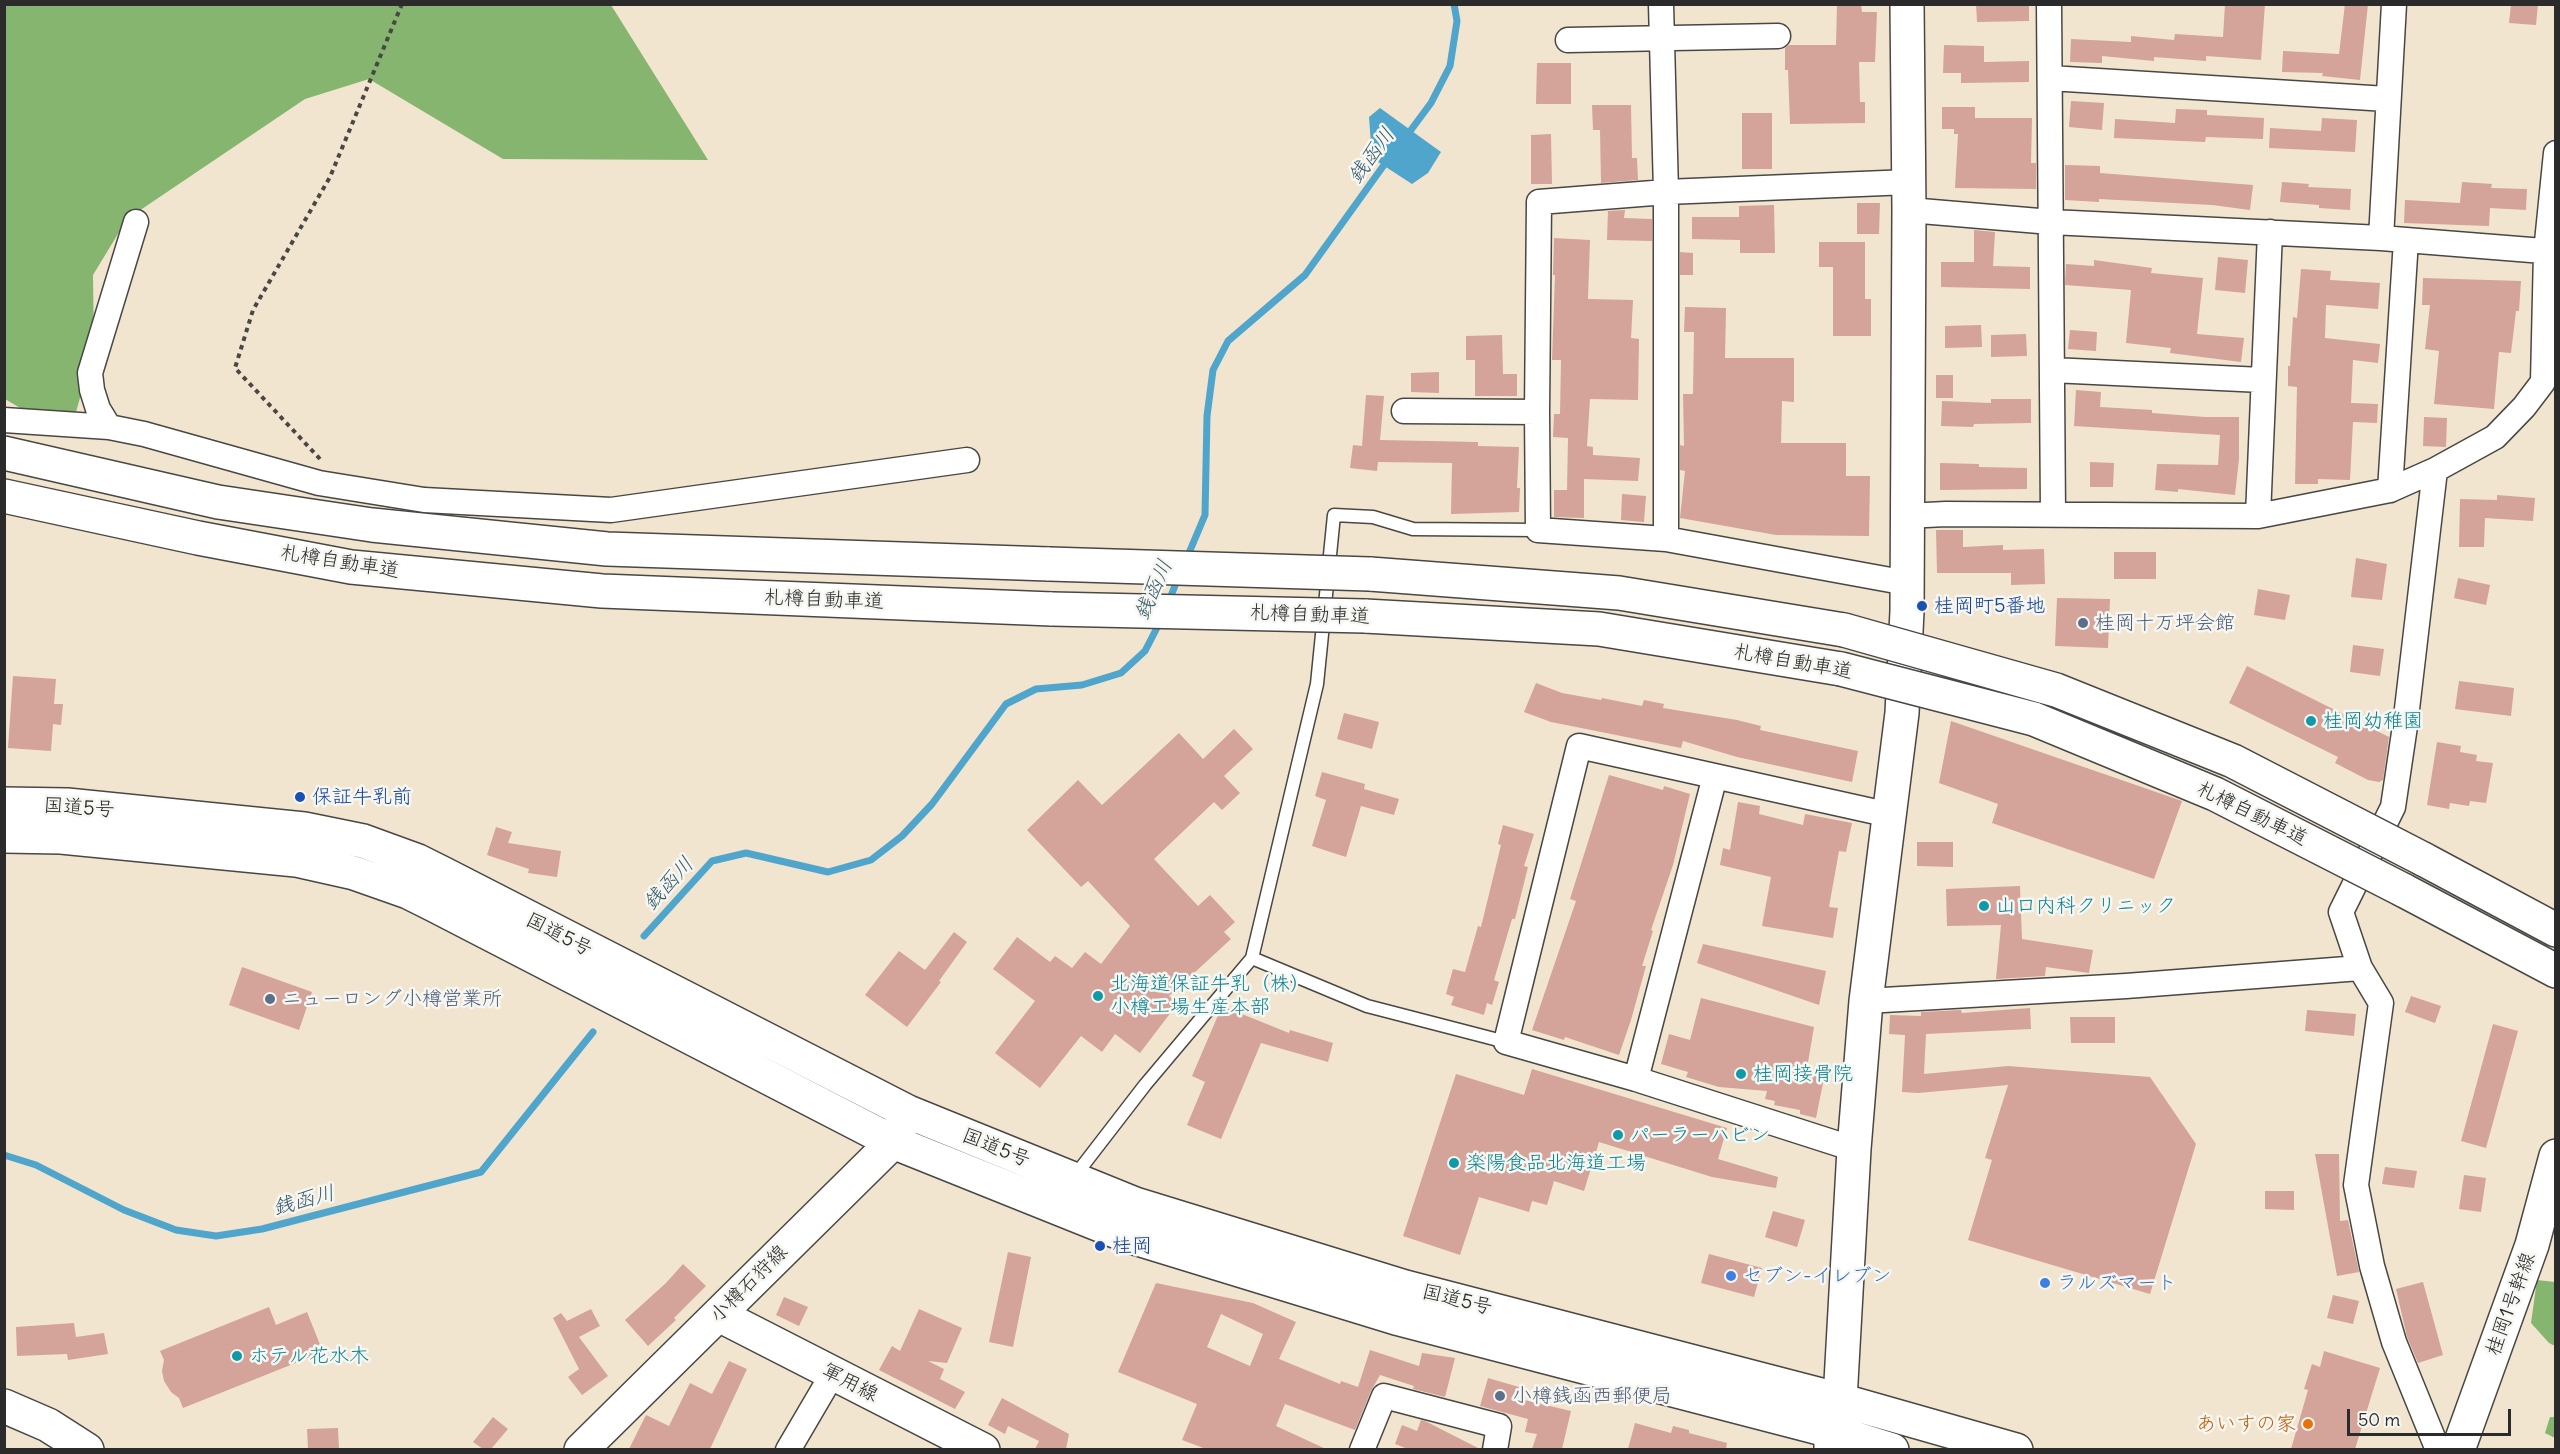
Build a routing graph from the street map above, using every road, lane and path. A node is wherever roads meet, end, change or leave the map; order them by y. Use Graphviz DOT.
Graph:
graph roads {
  1 [pos="402,4"];
  2 [pos="1661,4"];
  3 [pos="1907,4"];
  4 [pos="2049,4"];
  5 [pos="2394,4"];
  6 [pos="1778,36"];
  7 [pos="1662,39"];
  8 [pos="1568,40"];
  9 [pos="2050,78"];
  10 [pos="2387,99"];
  11 [pos="2556,153"];
  12 [pos="1666,192"];
  13 [pos="1909,196"];
  14 [pos="136,222"];
  15 [pos="2051,222"];
  16 [pos="2270,232"];
  17 [pos="2381,238"];
  18 [pos="2406,240"];
  19 [pos="2551,252"];
  20 [pos="2052,370"];
  21 [pos="2262,380"];
  22 [pos="1404,411"];
  23 [pos="1537,412"];
  24 [pos="4,420"];
  25 [pos="109,427"];
  26 [pos="4,453"];
  27 [pos="967,460"];
  28 [pos="2435,470"];
  29 [pos="347,488"];
  30 [pos="2390,490"];
  31 [pos="4,496"];
  32 [pos="2053,514"];
  33 [pos="1906,516"];
  34 [pos="2258,516"];
  35 [pos="1538,530"];
  36 [pos="1666,539"];
  37 [pos="1907,583"];
  38 [pos="1715,776"];
  39 [pos="4,804"];
  40 [pos="1890,815"];
  41 [pos="4,836"];
  42 [pos="2556,930"];
  43 [pos="1252,958"];
  44 [pos="2360,968"];
  45 [pos="2556,971"];
  46 [pos="1866,1001"];
  47 [pos="1506,1042"];
  48 [pos="1636,1079"];
  49 [pos="908,1112"];
  50 [pos="893,1142"];
  51 [pos="1854,1149"];
  52 [pos="2556,1155"];
  53 [pos="1073,1179"];
  54 [pos="718,1315"];
  55 [pos="832,1375"];
  56 [pos="1840,1400"];
  57 [pos="4,1406"];
  58 [pos="1831,1440"];
  59 [pos="87,1449"];
  60 [pos="581,1449"];
  61 [pos="788,1449"];
  62 [pos="983,1449"];
  63 [pos="1362,1449"];
  64 [pos="1495,1449"];
  65 [pos="1892,1449"];
  66 [pos="2016,1449"];
  67 [pos="2438,1449"];
  68 [pos="2458,1449"];
  1 -- 29 [label="path"];
  2 -- 7 [label="street"];
  3 -- 13 [label="main road"];
  4 -- 9 [label="street"];
  5 -- 10 [label="street"];
  6 -- 7 [label="street"];
  7 -- 8 [label="street"];
  7 -- 12 [label="street"];
  9 -- 10 [label="street"];
  9 -- 15 [label="street"];
  10 -- 17 [label="street"];
  11 -- 19 [label="street"];
  12 -- 13 [label="street"];
  12 -- 23 [label="street"];
  12 -- 36 [label="street"];
  13 -- 15 [label="street"];
  13 -- 33 [label="main road"];
  14 -- 25 [label="street"];
  15 -- 16 [label="street"];
  15 -- 20 [label="street"];
  16 -- 17 [label="street"];
  16 -- 21 [label="street"];
  17 -- 18 [label="street"];
  18 -- 19 [label="street"];
  18 -- 30 [label="street"];
  19 -- 28 [label="street"];
  20 -- 21 [label="street"];
  20 -- 32 [label="street"];
  21 -- 34 [label="street"];
  22 -- 23 [label="street"];
  23 -- 35 [label="street"];
  24 -- 25 [label="street"];
  25 -- 29 [label="street"];
  26 -- 42 [label="main road, 札樽自動車道, bridge"];
  27 -- 29 [label="street"];
  28 -- 30 [label="street"];
  28 -- 44 [label="street"];
  30 -- 34 [label="street"];
  31 -- 45 [label="main road, 札樽自動車道, bridge"];
  32 -- 33 [label="street"];
  32 -- 34 [label="street"];
  33 -- 37 [label="main road"];
  35 -- 36 [label="street"];
  35 -- 43 [label="lane"];
  36 -- 37 [label="street"];
  37 -- 40 [label="main road"];
  38 -- 40 [label="street"];
  38 -- 47 [label="street"];
  38 -- 48 [label="street"];
  39 -- 49 [label="main road, 国道5号"];
  40 -- 46 [label="main road"];
  41 -- 50 [label="main road, 国道5号"];
  43 -- 47 [label="lane"];
  43 -- 53 [label="lane"];
  44 -- 46 [label="street"];
  44 -- 67 [label="street"];
  46 -- 51 [label="main road"];
  47 -- 48 [label="street"];
  48 -- 51 [label="street"];
  49 -- 50 [label="main road, 小樽石狩線"];
  49 -- 53 [label="main road, 国道5号"];
  50 -- 54 [label="main road, 小樽石狩線"];
  50 -- 58 [label="main road, 国道5号"];
  51 -- 56 [label="main road"];
  52 -- 68 [label="main road, 桂岡1号幹線"];
  53 -- 56 [label="main road, 国道5号"];
  54 -- 55 [label="main road, 軍用線"];
  54 -- 60 [label="main road, 小樽石狩線"];
  55 -- 61 [label="street"];
  55 -- 62 [label="main road, 軍用線"];
  56 -- 58 [label="main road"];
  56 -- 66 [label="main road, 国道5号"];
  57 -- 59 [label="main road"];
  58 -- 65 [label="main road, 国道5号"];
  63 -- 64 [label="street"];
}
